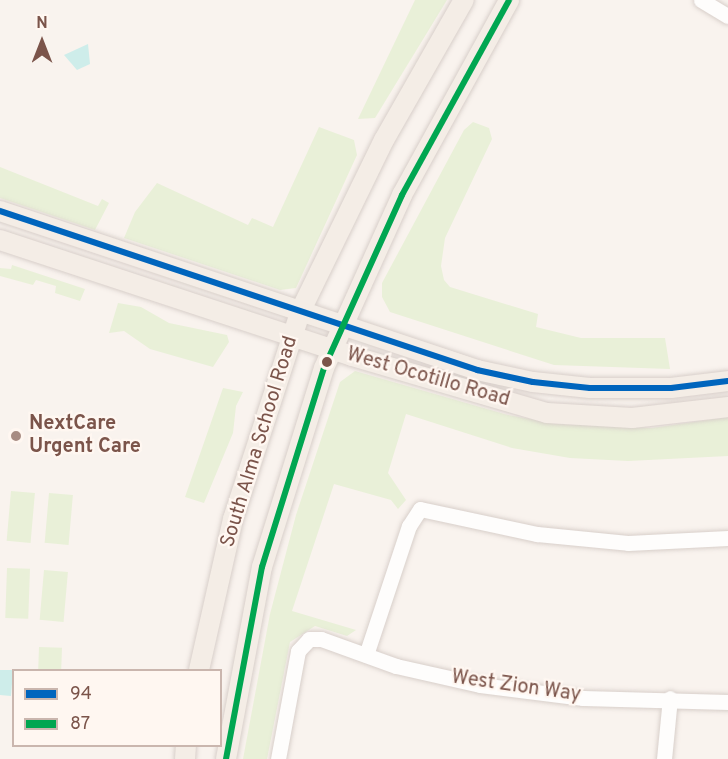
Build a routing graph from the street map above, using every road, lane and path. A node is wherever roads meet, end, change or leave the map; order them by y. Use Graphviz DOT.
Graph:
graph roads {
  1 [pos="464,0"];
  2 [pos="494,0"];
  3 [pos="509,0"];
  4 [pos="701,0"];
  5 [pos="728,16"];
  6 [pos="480,51"];
  7 [pos="0,211"];
  8 [pos="0,240"];
  9 [pos="301,310"];
  10 [pos="342,324"];
  11 [pos="292,336"];
  12 [pos="331,350"];
  13 [pos="723,382"];
  14 [pos="728,407"];
  15 [pos="601,416"];
  16 [pos="728,538"];
  17 [pos="366,655"];
  18 [pos="199,669"];
  19 [pos="670,698"];
  20 [pos="728,702"];
  21 [pos="227,714"];
  22 [pos="226,759"];
  23 [pos="278,759"];
  24 [pos="664,759"];
  1 -- 9 [label="main road, South Alma School Road"];
  2 -- 6 [label="main road"];
  3 -- 6 [label="main road, South Alma School Road"];
  4 -- 5 [label="street"];
  6 -- 10 [label="main road, South Alma School Road"];
  7 -- 9 [label="main road, West Ocotillo Road"];
  8 -- 11 [label="main road, West Ocotillo Road"];
  9 -- 10 [label="main road, West Ocotillo Road"];
  9 -- 11 [label="main road, South Alma School Road"];
  10 -- 12 [label="main road, South Alma School Road"];
  10 -- 13 [label="main road, West Ocotillo Road"];
  11 -- 12 [label="main road, West Ocotillo Road"];
  11 -- 18 [label="main road, South Alma School Road"];
  12 -- 15 [label="main road, West Ocotillo Road"];
  12 -- 21 [label="main road, South Alma School Road"];
  13 -- 15 [label="main road"];
  14 -- 15 [label="main road, West Ocotillo Road"];
  16 -- 17 [label="street"];
  17 -- 19 [label="street, West Zion Way"];
  17 -- 23 [label="street, West Zion Way"];
  19 -- 20 [label="street, West Zion Way"];
  19 -- 24 [label="street"];
  21 -- 22 [label="main road, South Alma School Road"];
}
